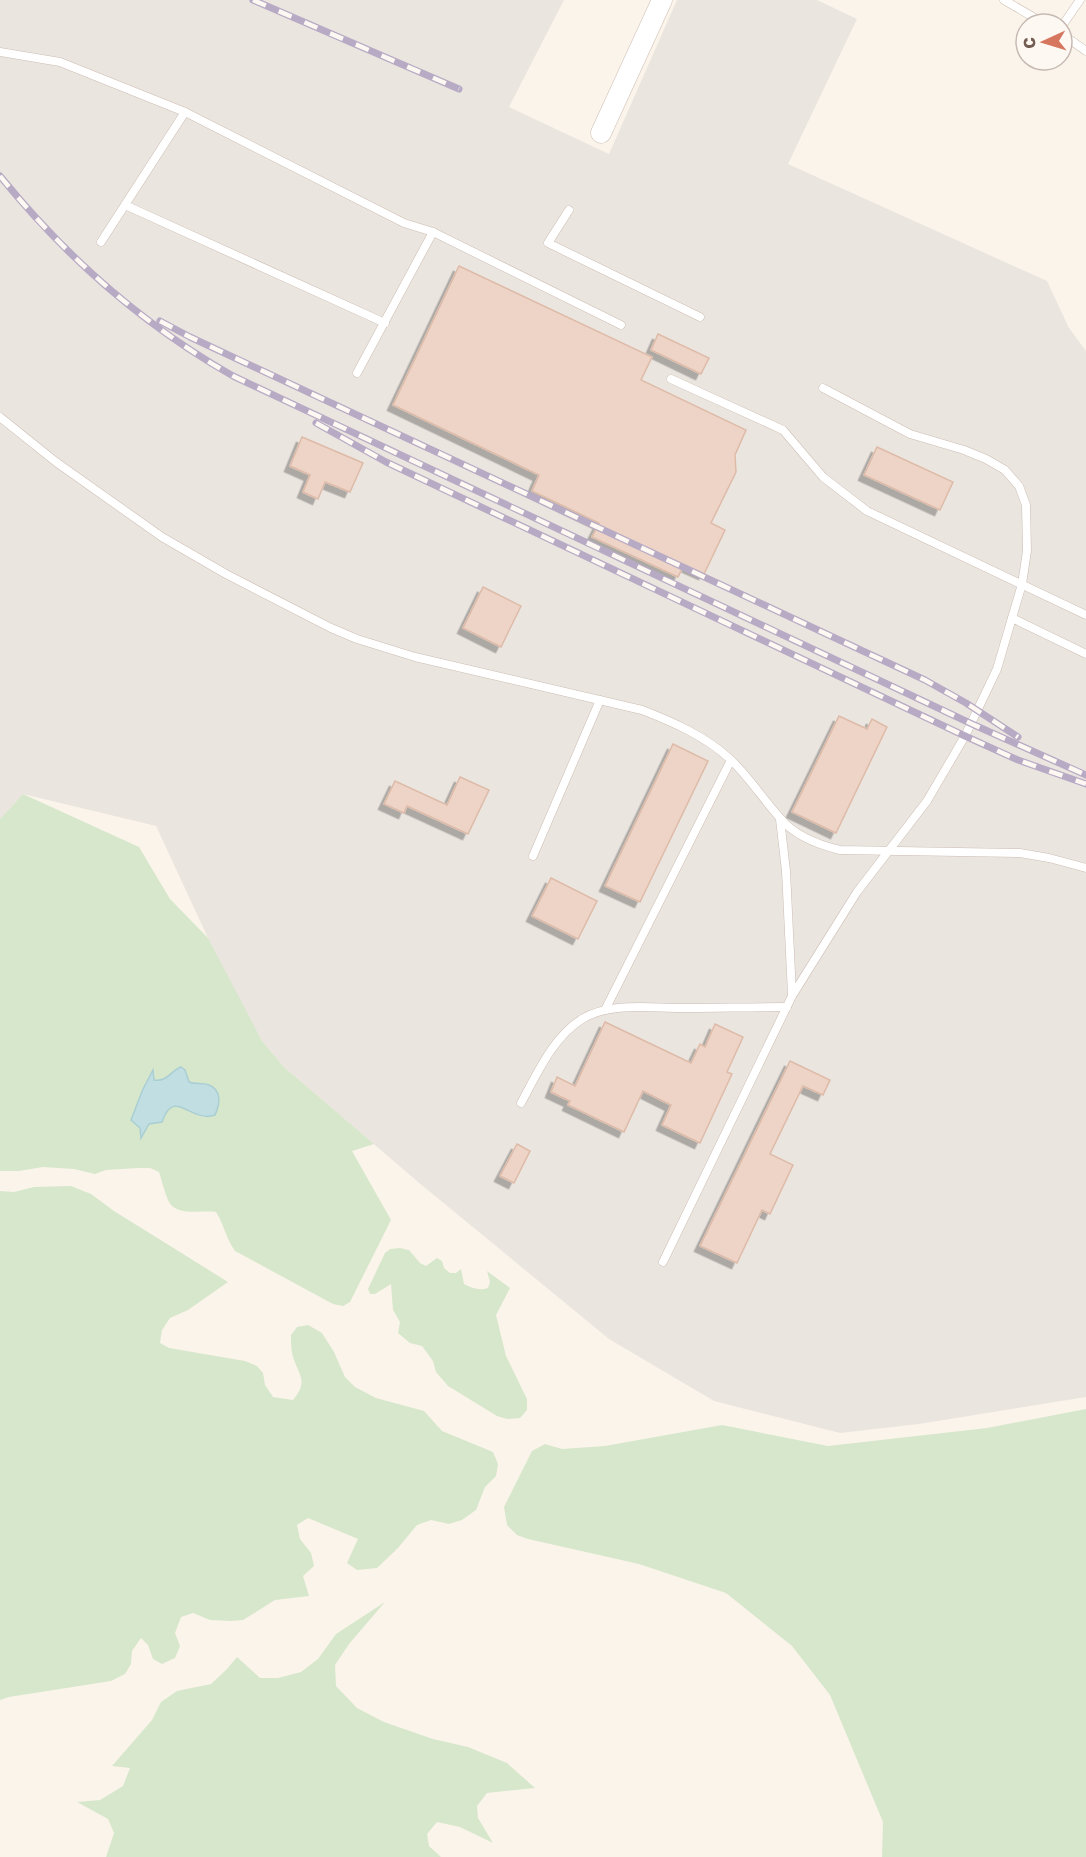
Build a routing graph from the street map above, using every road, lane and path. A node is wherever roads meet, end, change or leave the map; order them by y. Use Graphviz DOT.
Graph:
graph roads {
  1 [pos="662,0"];
  2 [pos="1004,0"];
  3 [pos="1024,12"];
  4 [pos="0,52"];
  5 [pos="185,112"];
  6 [pos="601,134"];
  7 [pos="125,205"];
  8 [pos="569,210"];
  9 [pos="433,232"];
  10 [pos="101,242"];
  11 [pos="700,317"];
  12 [pos="384,323"];
  13 [pos="621,325"];
  14 [pos="357,373"];
  15 [pos="671,379"];
  16 [pos="822,388"];
  17 [pos="0,417"];
  18 [pos="1022,584"];
  19 [pos="1086,615"];
  20 [pos="1012,618"];
  21 [pos="1086,654"];
  22 [pos="600,700"];
  23 [pos="731,760"];
  24 [pos="780,819"];
  25 [pos="888,851"];
  26 [pos="533,856"];
  27 [pos="1086,868"];
  28 [pos="792,996"];
  29 [pos="787,1007"];
  30 [pos="605,1010"];
  31 [pos="520,1103"];
  32 [pos="663,1262"];
  1 -- 6 [label="street"];
  2 -- 3 [label="lane"];
  4 -- 5 [label="lane"];
  5 -- 7 [label="lane"];
  5 -- 9 [label="lane"];
  7 -- 10 [label="lane"];
  7 -- 12 [label="lane"];
  8 -- 11 [label="lane"];
  9 -- 12 [label="lane"];
  9 -- 13 [label="lane"];
  12 -- 14 [label="lane"];
  15 -- 18 [label="lane"];
  16 -- 18 [label="lane"];
  17 -- 22 [label="lane"];
  18 -- 19 [label="lane"];
  18 -- 20 [label="lane"];
  20 -- 21 [label="lane"];
  20 -- 25 [label="lane"];
  22 -- 23 [label="lane"];
  22 -- 26 [label="lane"];
  23 -- 24 [label="lane"];
  23 -- 30 [label="lane"];
  24 -- 25 [label="lane"];
  24 -- 28 [label="lane"];
  25 -- 27 [label="lane"];
  25 -- 28 [label="lane"];
  28 -- 29 [label="lane"];
  29 -- 30 [label="lane"];
  29 -- 32 [label="lane"];
  30 -- 31 [label="lane"];
}
